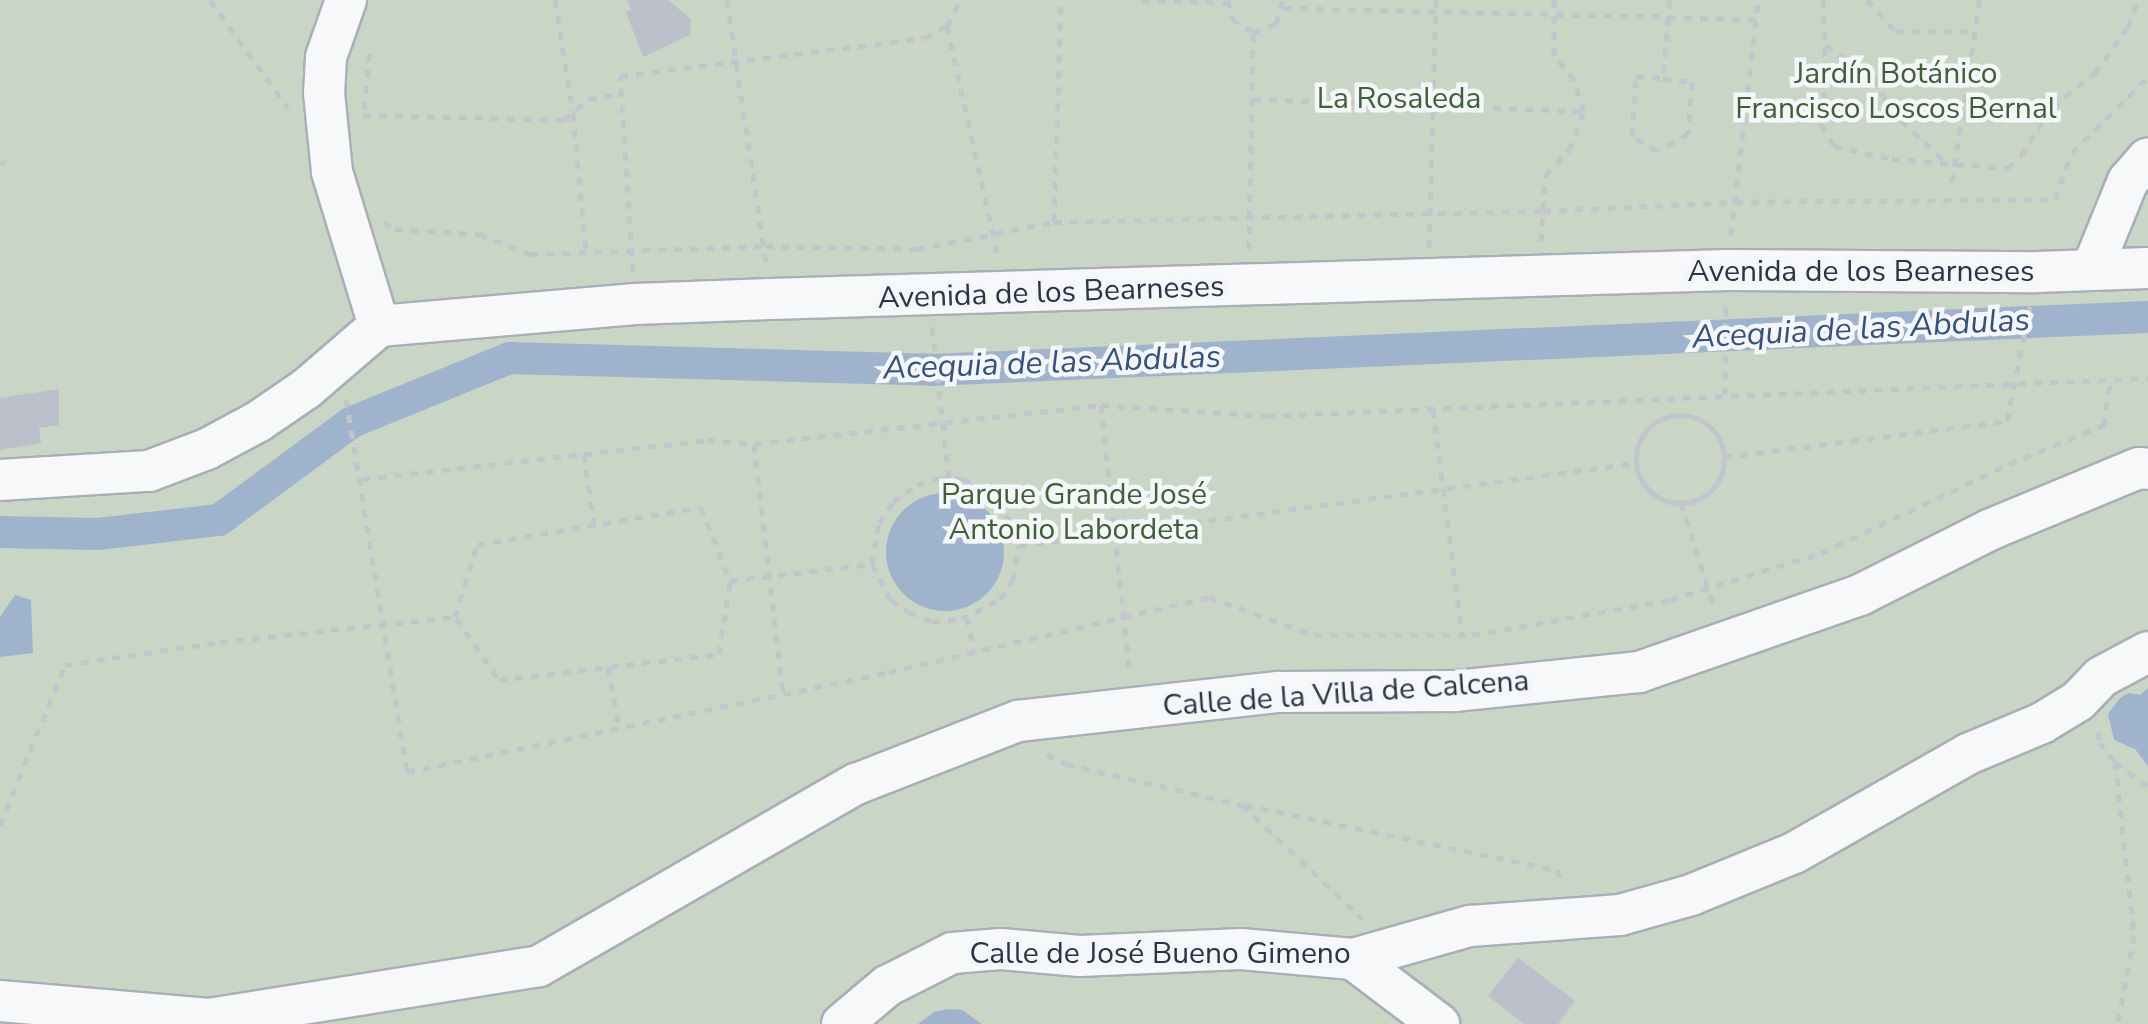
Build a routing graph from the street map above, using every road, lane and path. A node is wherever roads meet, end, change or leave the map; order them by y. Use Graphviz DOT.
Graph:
graph roads {
  1 [pos="210,0"];
  2 [pos="346,0"];
  3 [pos="555,0"];
  4 [pos="728,0"];
  5 [pos="960,0"];
  6 [pos="1061,0"];
  7 [pos="1142,0"];
  8 [pos="1150,0"];
  9 [pos="1436,0"];
  10 [pos="1554,0"];
  11 [pos="1670,0"];
  12 [pos="1758,0"];
  13 [pos="1823,0"];
  14 [pos="1867,0"];
  15 [pos="1980,0"];
  16 [pos="2138,0"];
  17 [pos="1228,2"];
  18 [pos="1284,4"];
  19 [pos="1435,10"];
  20 [pos="1554,14"];
  21 [pos="1668,17"];
  22 [pos="1757,20"];
  23 [pos="947,26"];
  24 [pos="1976,31"];
  25 [pos="372,32"];
  26 [pos="1253,32"];
  27 [pos="1824,44"];
  28 [pos="736,62"];
  29 [pos="2148,77"];
  30 [pos="1663,79"];
  31 [pos="622,94"];
  32 [pos="1253,99"];
  33 [pos="1432,107"];
  34 [pos="1584,111"];
  35 [pos="292,113"];
  36 [pos="573,113"];
  37 [pos="363,115"];
  38 [pos="362,131"];
  39 [pos="2148,158"];
  40 [pos="1946,163"];
  41 [pos="1955,164"];
  42 [pos="1952,182"];
  43 [pos="1736,202"];
  44 [pos="1543,212"];
  45 [pos="1429,214"];
  46 [pos="1250,217"];
  47 [pos="1054,222"];
  48 [pos="394,229"];
  49 [pos="996,236"];
  50 [pos="765,246"];
  51 [pos="586,252"];
  52 [pos="631,252"];
  53 [pos="2148,268"];
  54 [pos="2092,270"];
  55 [pos="1543,277"];
  56 [pos="1428,279"];
  57 [pos="1248,287"];
  58 [pos="1727,288"];
  59 [pos="770,299"];
  60 [pos="2031,301"];
  61 [pos="635,304"];
  62 [pos="379,326"];
  63 [pos="933,336"];
  64 [pos="2148,378"];
  65 [pos="2015,383"];
  66 [pos="2110,383"];
  67 [pos="1725,396"];
  68 [pos="1669,398"];
  69 [pos="346,400"];
  70 [pos="1101,405"];
  71 [pos="1434,408"];
  72 [pos="1672,415"];
  73 [pos="942,425"];
  74 [pos="754,444"];
  75 [pos="584,454"];
  76 [pos="1724,457"];
  77 [pos="1635,463"];
  78 [pos="2148,469"];
  79 [pos="949,478"];
  80 [pos="362,479"];
  81 [pos="0,480"];
  82 [pos="1442,490"];
  83 [pos="1682,503"];
  84 [pos="594,525"];
  85 [pos="1114,533"];
  86 [pos="1019,546"];
  87 [pos="872,564"];
  88 [pos="769,576"];
  89 [pos="730,581"];
  90 [pos="1708,588"];
  91 [pos="455,617"];
  92 [pos="967,617"];
  93 [pos="1122,617"];
  94 [pos="384,624"];
  95 [pos="1462,634"];
  96 [pos="974,652"];
  97 [pos="2148,652"];
  98 [pos="608,667"];
  99 [pos="783,694"];
  100 [pos="1162,705"];
  101 [pos="1038,719"];
  102 [pos="619,728"];
  103 [pos="2098,728"];
  104 [pos="2115,762"];
  105 [pos="2148,787"];
  106 [pos="1242,804"];
  107 [pos="0,825"];
  108 [pos="1575,920"];
  109 [pos="1405,942"];
  110 [pos="1353,959"];
  111 [pos="1405,998"];
  112 [pos="0,1001"];
  113 [pos="92,1016"];
  114 [pos="206,1021"];
  115 [pos="842,1024"];
  116 [pos="1439,1024"];
  117 [pos="2118,1024"];
  1 -- 35 [label="path"];
  2 -- 62 [label="street"];
  3 -- 36 [label="path"];
  4 -- 28 [label="path"];
  5 -- 23 [label="path"];
  6 -- 47 [label="path"];
  7 -- 8 [label="path"];
  8 -- 17 [label="path"];
  9 -- 19 [label="path"];
  10 -- 20 [label="path"];
  11 -- 21 [label="path"];
  12 -- 22 [label="path"];
  13 -- 27 [label="path"];
  14 -- 24 [label="path"];
  15 -- 24 [label="path"];
  16 -- 41 [label="path"];
  17 -- 26 [label="path"];
  18 -- 19 [label="path"];
  18 -- 26 [label="path"];
  19 -- 20 [label="path"];
  19 -- 33 [label="path"];
  20 -- 21 [label="path"];
  20 -- 34 [label="path"];
  21 -- 22 [label="path"];
  21 -- 30 [label="path"];
  22 -- 43 [label="path"];
  23 -- 28 [label="path"];
  23 -- 49 [label="path"];
  24 -- 41 [label="path"];
  25 -- 37 [label="path"];
  26 -- 32 [label="path"];
  27 -- 40 [label="path"];
  27 -- 40 [label="path"];
  28 -- 31 [label="path"];
  28 -- 50 [label="path"];
  29 -- 43 [label="path"];
  30 -- 30 [label="path"];
  31 -- 36 [label="path"];
  31 -- 52 [label="path"];
  32 -- 33 [label="path"];
  32 -- 46 [label="path"];
  33 -- 34 [label="path"];
  33 -- 45 [label="path"];
  34 -- 44 [label="path"];
  36 -- 37 [label="path"];
  36 -- 51 [label="path"];
  37 -- 38 [label="path"];
  39 -- 54 [label="street"];
  40 -- 41 [label="path"];
  41 -- 42 [label="path"];
  43 -- 44 [label="path"];
  43 -- 58 [label="path"];
  44 -- 45 [label="path"];
  44 -- 55 [label="path"];
  45 -- 46 [label="path"];
  45 -- 56 [label="path"];
  46 -- 47 [label="path"];
  46 -- 57 [label="path"];
  47 -- 49 [label="path"];
  48 -- 51 [label="path"];
  49 -- 50 [label="path"];
  50 -- 52 [label="path"];
  50 -- 59 [label="path"];
  51 -- 52 [label="path"];
  52 -- 61 [label="path"];
  53 -- 54 [label="street, Avenida de los Bearneses"];
  54 -- 58 [label="street, Avenida de los Bearneses"];
  55 -- 56 [label="street, Avenida de los Bearneses"];
  55 -- 58 [label="street, Avenida de los Bearneses"];
  56 -- 57 [label="street, Avenida de los Bearneses"];
  57 -- 59 [label="street, Avenida de los Bearneses"];
  58 -- 67 [label="path"];
  59 -- 61 [label="street, Avenida de los Bearneses"];
  60 -- 65 [label="path"];
  61 -- 62 [label="street, Avenida de los Bearneses"];
  62 -- 81 [label="street"];
  63 -- 73 [label="path"];
  64 -- 66 [label="path"];
  65 -- 66 [label="path"];
  65 -- 67 [label="path"];
  65 -- 76 [label="path"];
  66 -- 90 [label="path"];
  67 -- 68 [label="path"];
  68 -- 71 [label="path"];
  68 -- 72 [label="path"];
  69 -- 80 [label="path"];
  70 -- 71 [label="path"];
  70 -- 73 [label="path"];
  70 -- 85 [label="path"];
  71 -- 82 [label="path"];
  72 -- 76 [label="path"];
  72 -- 77 [label="path"];
  73 -- 74 [label="path"];
  73 -- 79 [label="path"];
  74 -- 75 [label="path"];
  74 -- 88 [label="path"];
  75 -- 80 [label="path"];
  75 -- 84 [label="path"];
  76 -- 83 [label="path"];
  77 -- 82 [label="path"];
  77 -- 83 [label="path"];
  78 -- 100 [label="street, Calle de la Villa de Calcena"];
  79 -- 86 [label="path"];
  79 -- 87 [label="path"];
  80 -- 94 [label="path"];
  82 -- 85 [label="path"];
  82 -- 95 [label="path"];
  83 -- 90 [label="path"];
  84 -- 89 [label="path"];
  84 -- 91 [label="path"];
  85 -- 86 [label="path"];
  85 -- 93 [label="path"];
  86 -- 92 [label="path"];
  87 -- 88 [label="path"];
  87 -- 92 [label="path"];
  88 -- 89 [label="path"];
  88 -- 99 [label="path"];
  89 -- 98 [label="path"];
  90 -- 95 [label="path"];
  91 -- 94 [label="path"];
  91 -- 98 [label="path"];
  92 -- 96 [label="path"];
  93 -- 95 [label="path"];
  93 -- 96 [label="path"];
  93 -- 100 [label="path"];
  94 -- 102 [label="path"];
  94 -- 107 [label="path"];
  96 -- 99 [label="path"];
  97 -- 108 [label="street, Calle de José Bueno Gimeno"];
  98 -- 102 [label="path"];
  99 -- 102 [label="path"];
  100 -- 101 [label="street, Calle de la Villa de Calcena"];
  101 -- 106 [label="path"];
  101 -- 114 [label="street, Calle de la Villa de Calcena"];
  103 -- 104 [label="path"];
  104 -- 105 [label="path"];
  104 -- 117 [label="path"];
  106 -- 108 [label="path"];
  106 -- 109 [label="path"];
  108 -- 109 [label="street, Calle de José Bueno Gimeno"];
  109 -- 110 [label="street, Calle de José Bueno Gimeno"];
  109 -- 111 [label="street"];
  110 -- 111 [label="street"];
  110 -- 115 [label="street, Calle de José Bueno Gimeno"];
  111 -- 116 [label="street"];
  112 -- 113 [label="street"];
  113 -- 114 [label="street, Calle de la Villa de Calcena"];
}
